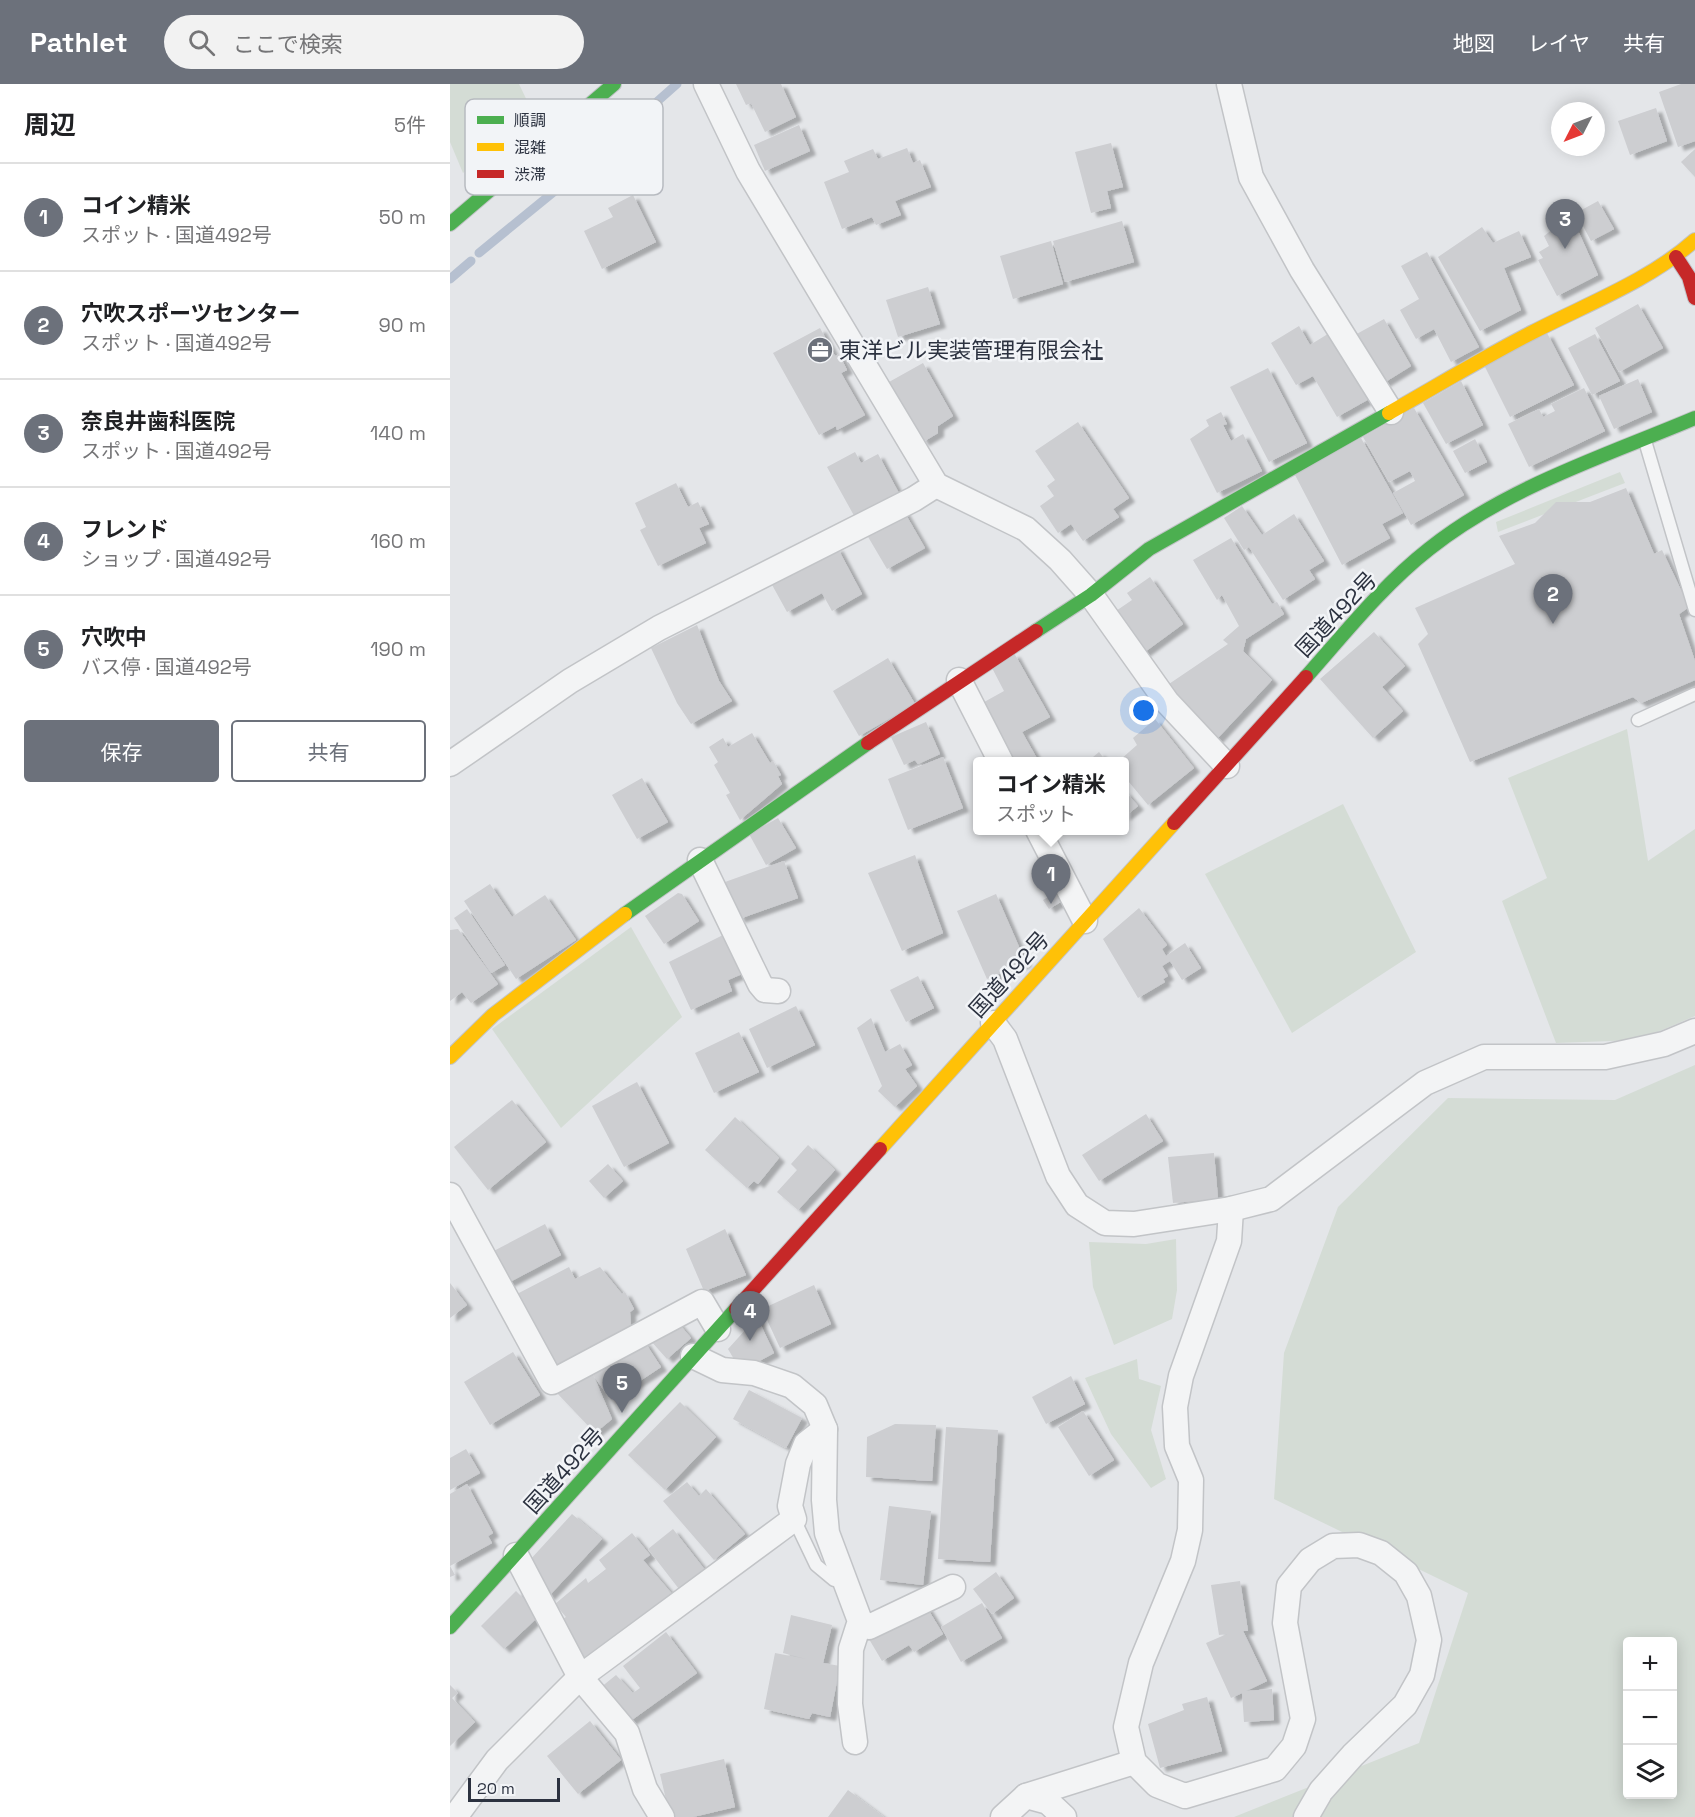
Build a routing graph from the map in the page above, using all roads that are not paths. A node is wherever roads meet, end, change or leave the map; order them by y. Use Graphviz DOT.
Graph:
graph roads {
  1 [pos="614,84"];
  2 [pos="706,84"];
  3 [pos="1229,84"];
  4 [pos="596,99"];
  5 [pos="484,195"];
  6 [pos="450,224"];
  7 [pos="1695,240"];
  8 [pos="1676,257"];
  9 [pos="1695,298"];
  10 [pos="1390,412"];
  11 [pos="1695,418"];
  12 [pos="1645,440"];
  13 [pos="936,485"];
  14 [pos="1091,595"];
  15 [pos="1695,610"];
  16 [pos="959,680"];
  17 [pos="1695,694"];
  18 [pos="1638,720"];
  19 [pos="998,757"];
  20 [pos="450,764"];
  21 [pos="1227,766"];
  22 [pos="1040,835"];
  23 [pos="700,860"];
  24 [pos="1085,921"];
  25 [pos="778,992"];
  26 [pos="993,1023"];
  27 [pos="1695,1030"];
  28 [pos="450,1057"];
  29 [pos="450,1196"];
  30 [pos="1231,1209"];
  31 [pos="718,1329"];
  32 [pos="693,1356"];
  33 [pos="825,1429"];
  34 [pos="794,1519"];
  35 [pos="516,1555"];
  36 [pos="844,1578"];
  37 [pos="953,1587"];
  38 [pos="860,1621"];
  39 [pos="450,1627"];
  40 [pos="579,1677"];
  41 [pos="855,1742"];
  42 [pos="1134,1762"];
  43 [pos="1026,1796"];
  44 [pos="455,1817"];
  45 [pos="662,1817"];
  46 [pos="1003,1817"];
  47 [pos="1064,1817"];
  48 [pos="1306,1817"];
  1 -- 4 [label="main road"];
  2 -- 13 [label="street"];
  3 -- 10 [label="street"];
  5 -- 6 [label="main road"];
  7 -- 8 [label="main road"];
  8 -- 9 [label="main road"];
  8 -- 10 [label="main road"];
  10 -- 14 [label="main road"];
  11 -- 12 [label="main road, 国道492号"];
  12 -- 15 [label="lane"];
  12 -- 21 [label="main road, 国道492号"];
  13 -- 14 [label="street"];
  13 -- 20 [label="street"];
  14 -- 16 [label="main road"];
  14 -- 21 [label="street"];
  16 -- 19 [label="street"];
  16 -- 23 [label="main road"];
  17 -- 18 [label="lane"];
  21 -- 24 [label="main road, 国道492号"];
  22 -- 24 [label="street"];
  23 -- 25 [label="street"];
  23 -- 28 [label="main road"];
  24 -- 26 [label="main road, 国道492号"];
  26 -- 30 [label="street"];
  26 -- 31 [label="main road, 国道492号"];
  27 -- 30 [label="street"];
  29 -- 31 [label="street"];
  30 -- 42 [label="street"];
  31 -- 32 [label="main road, 国道492号"];
  32 -- 33 [label="street"];
  32 -- 35 [label="main road, 国道492号"];
  33 -- 34 [label="street"];
  33 -- 36 [label="street"];
  34 -- 36 [label="lane"];
  34 -- 40 [label="street"];
  35 -- 39 [label="main road, 国道492号"];
  35 -- 40 [label="street"];
  36 -- 38 [label="street"];
  37 -- 38 [label="street"];
  38 -- 41 [label="street"];
  40 -- 44 [label="street"];
  40 -- 45 [label="street"];
  42 -- 43 [label="street"];
  42 -- 48 [label="street"];
  43 -- 46 [label="street"];
  43 -- 47 [label="street"];
}
